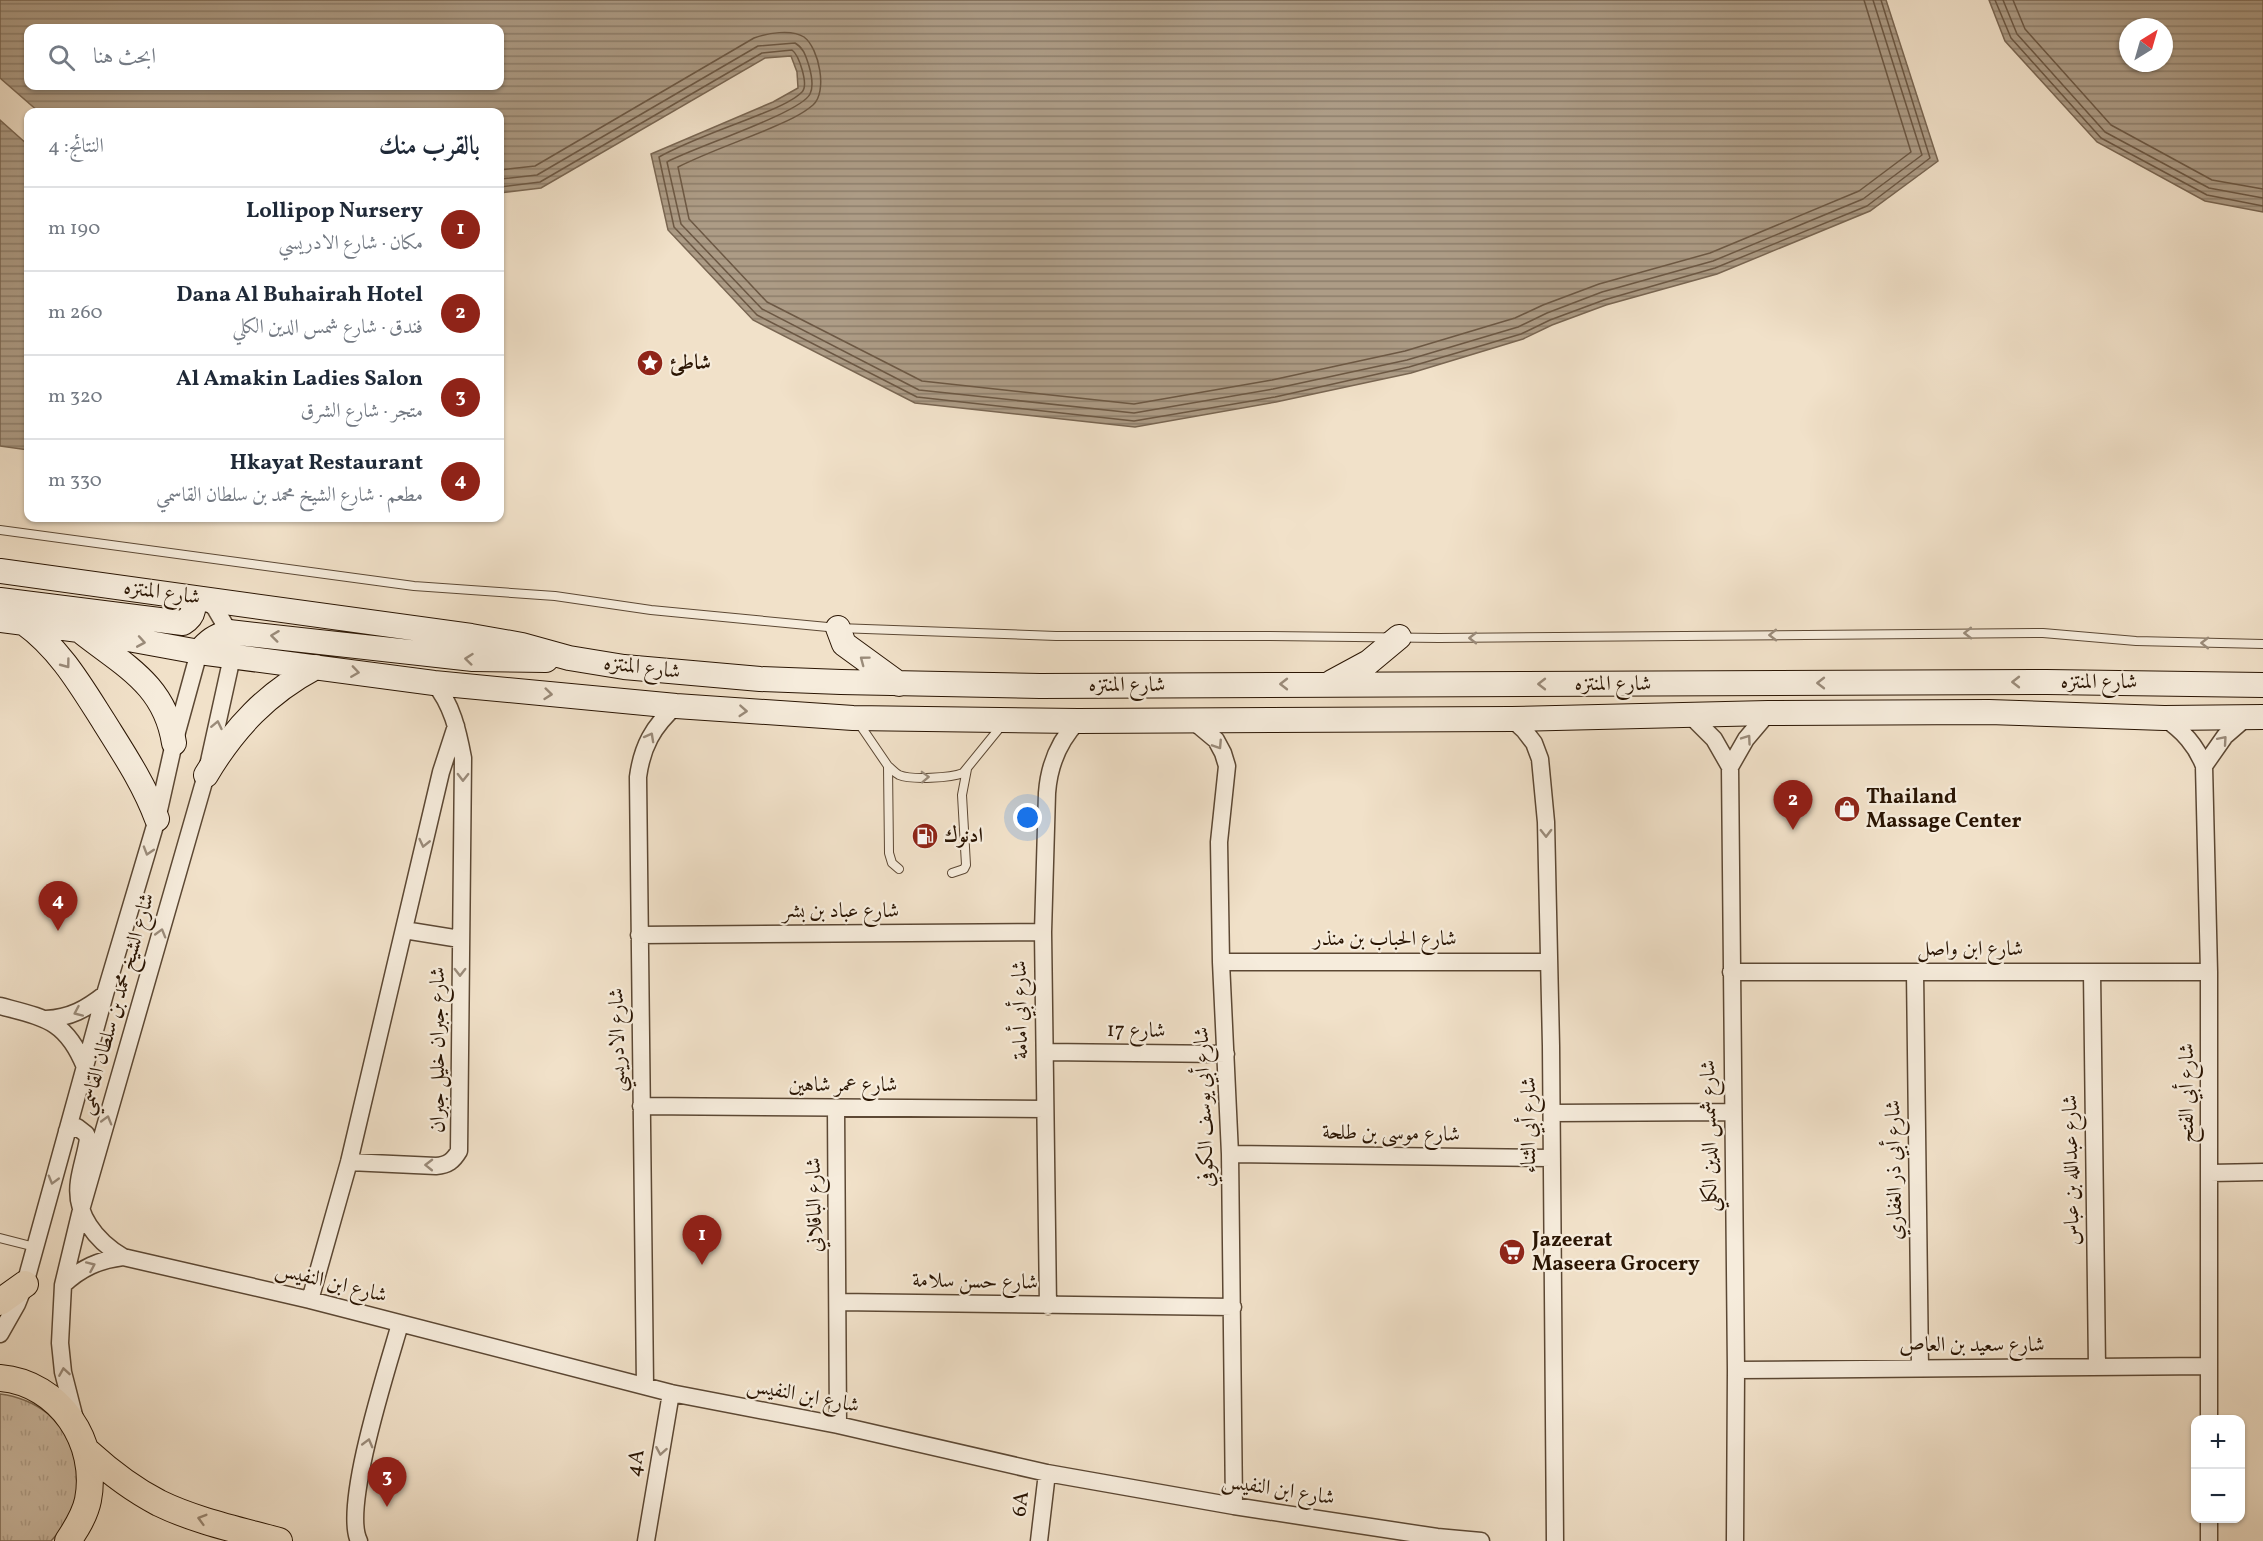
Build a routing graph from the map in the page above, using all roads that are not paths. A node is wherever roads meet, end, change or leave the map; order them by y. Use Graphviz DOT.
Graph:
graph roads {
  1 [pos="0,530"];
  2 [pos="0,572"];
  3 [pos="196,598"];
  4 [pos="0,600"];
  5 [pos="0,620"];
  6 [pos="24,622"];
  7 [pos="838,628"];
  8 [pos="79,630"];
  9 [pos="229,632"];
  10 [pos="1400,637"];
  11 [pos="2263,644"];
  12 [pos="199,652"];
  13 [pos="232,657"];
  14 [pos="569,658"];
  15 [pos="316,667"];
  16 [pos="2047,682"];
  17 [pos="434,683"];
  18 [pos="2214,683"];
  19 [pos="899,684"];
  20 [pos="1328,684"];
  21 [pos="2263,685"];
  22 [pos="676,706"];
  23 [pos="1989,712"];
  24 [pos="1768,714"];
  25 [pos="1690,715"];
  26 [pos="2255,717"];
  27 [pos="853,718"];
  28 [pos="2164,718"];
  29 [pos="1512,719"];
  30 [pos="1008,720"];
  31 [pos="1192,720"];
  32 [pos="1078,721"];
  33 [pos="456,726"];
  34 [pos="174,742"];
  35 [pos="888,766"];
  36 [pos="2204,766"];
  37 [pos="1730,767"];
  38 [pos="968,768"];
  39 [pos="206,775"];
  40 [pos="158,819"];
  41 [pos="900,870"];
  42 [pos="952,873"];
  43 [pos="404,930"];
  44 [pos="1043,932"];
  45 [pos="639,935"];
  46 [pos="460,939"];
  47 [pos="1221,962"];
  48 [pos="1548,962"];
  49 [pos="1731,972"];
  50 [pos="1915,972"];
  51 [pos="2092,972"];
  52 [pos="2209,972"];
  53 [pos="105,994"];
  54 [pos="0,1006"];
  55 [pos="46,1019"];
  56 [pos="1044,1052"];
  57 [pos="1226,1054"];
  58 [pos="85,1067"];
  59 [pos="641,1107"];
  60 [pos="836,1108"];
  61 [pos="1045,1108"];
  62 [pos="1732,1112"];
  63 [pos="1552,1113"];
  64 [pos="67,1131"];
  65 [pos="1230,1154"];
  66 [pos="1552,1158"];
  67 [pos="349,1162"];
  68 [pos="2263,1172"];
  69 [pos="2210,1173"];
  70 [pos="81,1210"];
  71 [pos="0,1238"];
  72 [pos="35,1247"];
  73 [pos="123,1257"];
  74 [pos="25,1284"];
  75 [pos="63,1285"];
  76 [pos="310,1300"];
  77 [pos="0,1302"];
  78 [pos="838,1302"];
  79 [pos="1048,1306"];
  80 [pos="1233,1308"];
  81 [pos="400,1324"];
  82 [pos="0,1334"];
  83 [pos="2209,1366"];
  84 [pos="2097,1367"];
  85 [pos="1920,1368"];
  86 [pos="1736,1370"];
  87 [pos="0,1378"];
  88 [pos="645,1386"];
  89 [pos="671,1393"];
  90 [pos="2209,1415"];
  91 [pos="838,1425"];
  92 [pos="83,1440"];
  93 [pos="1047,1473"];
  94 [pos="1234,1506"];
  95 [pos="2209,1523"];
  96 [pos="1437,1539"];
  97 [pos="68,1541"];
  98 [pos="279,1541"];
  99 [pos="359,1541"];
  100 [pos="646,1541"];
  101 [pos="1038,1541"];
  102 [pos="1481,1541"];
  103 [pos="1555,1541"];
  104 [pos="1735,1541"];
  105 [pos="2209,1541"];
  1 -- 7 [label="lane"];
  2 -- 3 [label="main road, شارع المنتزه"];
  3 -- 4 [label="main road"];
  3 -- 9 [label="street, شارع الشيخ محمد بن سلطان القاسمي"];
  3 -- 14 [label="main road, شارع المنتزه"];
  5 -- 6 [label="main road, شارع المنتزه"];
  6 -- 8 [label="main road, شارع المنتزه"];
  6 -- 40 [label="main road, one-way"];
  7 -- 10 [label="lane"];
  19 -- 7 [label="main road, one-way"];
  8 -- 12 [label="main road, شارع المنتزه, one-way"];
  8 -- 34 [label="main road"];
  9 -- 12 [label="main road"];
  9 -- 13 [label="street, شارع الشيخ محمد بن سلطان القاسمي"];
  14 -- 9 [label="main road, one-way"];
  11 -- 10 [label="lane, one-way"];
  10 -- 20 [label="main road"];
  12 -- 13 [label="main road, شارع المنتزه"];
  12 -- 34 [label="street, شارع الشيخ محمد بن سلطان القاسمي"];
  13 -- 15 [label="main road, شارع المنتزه"];
  39 -- 13 [label="street, شارع الشيخ محمد بن سلطان القاسمي, one-way"];
  14 -- 19 [label="main road, شارع المنتزه"];
  15 -- 17 [label="main road, شارع المنتزه, one-way"];
  15 -- 39 [label="main road"];
  16 -- 18 [label="main road, شارع المنتزه"];
  16 -- 20 [label="main road, شارع المنتزه, one-way"];
  16 -- 23 [label="main road"];
  17 -- 22 [label="main road, شارع المنتزه, one-way"];
  17 -- 33 [label="street, شارع جبران خليل جبران"];
  18 -- 21 [label="main road, شارع المنتزه"];
  18 -- 28 [label="main road"];
  20 -- 19 [label="main road, شارع المنتزه, one-way"];
  22 -- 27 [label="main road, شارع المنتزه, one-way"];
  45 -- 22 [label="street, شارع الادريسي, one-way"];
  23 -- 24 [label="main road, شارع المنتزه"];
  23 -- 28 [label="main road, شارع المنتزه"];
  24 -- 25 [label="main road, شارع المنتزه"];
  37 -- 24 [label="street, one-way"];
  25 -- 29 [label="main road, شارع المنتزه"];
  25 -- 37 [label="street, شارع شمس الدين الكلي"];
  26 -- 28 [label="main road, شارع المنتزه"];
  36 -- 26 [label="street, one-way"];
  27 -- 30 [label="main road, شارع المنتزه"];
  27 -- 35 [label="lane"];
  28 -- 36 [label="street, شارع أبي الفتح"];
  29 -- 31 [label="main road, شارع المنتزه"];
  29 -- 48 [label="street, شارع أبي الثناء, one-way"];
  30 -- 32 [label="main road, شارع المنتزه"];
  30 -- 38 [label="lane"];
  31 -- 32 [label="main road, شارع المنتزه"];
  31 -- 47 [label="street, شارع أبي يوسف الكوفي, one-way"];
  32 -- 44 [label="street, شارع أبي أمامة"];
  33 -- 43 [label="street, شارع جبران خليل جبران, one-way"];
  33 -- 46 [label="street, شارع جبران خليل جبران, one-way"];
  34 -- 40 [label="street, شارع الشيخ محمد بن سلطان القاسمي"];
  35 -- 38 [label="lane, one-way"];
  35 -- 41 [label="lane"];
  36 -- 52 [label="street, شارع أبي الفتح"];
  37 -- 49 [label="street, شارع شمس الدين الكلي"];
  38 -- 42 [label="lane"];
  70 -- 39 [label="street, شارع الشيخ محمد بن سلطان القاسمي, one-way"];
  40 -- 53 [label="street, شارع الشيخ محمد بن سلطان القاسمي, one-way"];
  43 -- 46 [label="street, شارع جبران خليل جبران"];
  43 -- 67 [label="street, شارع جبران خليل جبران"];
  44 -- 45 [label="street, شارع عباد بن بشر"];
  44 -- 56 [label="street, شارع أبي أمامة"];
  45 -- 59 [label="street, شارع الادريسي"];
  46 -- 67 [label="street, شارع جبران خليل جبران, one-way"];
  47 -- 48 [label="street, شارع الحباب بن منذر"];
  47 -- 57 [label="street, شارع أبي يوسف الكوفي"];
  48 -- 63 [label="street, شارع أبي الثناء"];
  49 -- 50 [label="street, شارع ابن واصل"];
  49 -- 62 [label="street, شارع شمس الدين الكلي"];
  50 -- 51 [label="street, شارع ابن واصل"];
  50 -- 85 [label="street, شارع أبي ذر الغفاري"];
  51 -- 52 [label="street, شارع ابن واصل"];
  51 -- 84 [label="street, شارع عبدالله بن عباس"];
  52 -- 69 [label="street, شارع أبي الفتح"];
  53 -- 55 [label="street, one-way"];
  53 -- 58 [label="street, شارع الشيخ محمد بن سلطان القاسمي"];
  54 -- 55 [label="street"];
  55 -- 58 [label="street"];
  56 -- 57 [label="street, شارع 17"];
  56 -- 61 [label="street, شارع أبي أمامة"];
  57 -- 65 [label="street, شارع أبي يوسف الكوفي"];
  58 -- 64 [label="street, شارع الشيخ محمد بن سلطان القاسمي"];
  59 -- 60 [label="street, شارع عمر شاهين"];
  59 -- 88 [label="street, شارع الادريسي"];
  60 -- 61 [label="street, شارع عمر شاهين"];
  60 -- 78 [label="street, شارع الباقلاني"];
  61 -- 79 [label="street, شارع أبي أمامة"];
  62 -- 63 [label="street"];
  62 -- 86 [label="street, شارع شمس الدين الكلي"];
  63 -- 66 [label="street, شارع أبي الثناء"];
  64 -- 70 [label="street"];
  64 -- 72 [label="street, شارع الشيخ محمد بن سلطان القاسمي, one-way"];
  65 -- 66 [label="street, شارع موسى بن طلحة"];
  65 -- 80 [label="street, شارع أبي يوسف الكوفي"];
  66 -- 103 [label="street, شارع أبي الثناء"];
  67 -- 76 [label="street, شارع جبران خليل جبران"];
  68 -- 69 [label="street"];
  69 -- 83 [label="street, شارع أبي الفتح"];
  70 -- 73 [label="street, شارع ابن النفيس"];
  70 -- 75 [label="street, شارع الشيخ محمد بن سلطان القاسمي"];
  71 -- 72 [label="lane"];
  72 -- 74 [label="street, شارع الشيخ محمد بن سلطان القاسمي"];
  75 -- 73 [label="street, شارع ابن النفيس, one-way"];
  73 -- 76 [label="street, شارع ابن النفيس"];
  74 -- 77 [label="main road"];
  74 -- 82 [label="street, شارع الشيخ محمد بن سلطان القاسمي"];
  92 -- 75 [label="street, شارع الشيخ محمد بن سلطان القاسمي, one-way"];
  76 -- 81 [label="street, شارع ابن النفيس"];
  78 -- 79 [label="street, شارع حسن سلامة"];
  78 -- 91 [label="street"];
  79 -- 80 [label="street, شارع حسن سلامة"];
  80 -- 94 [label="street, شارع أبي يوسف الكوفي"];
  81 -- 88 [label="street, شارع ابن النفيس"];
  99 -- 81 [label="street, one-way"];
  83 -- 84 [label="street, شارع سعيد بن العاص"];
  83 -- 90 [label="street, شارع أبي الفتح"];
  84 -- 85 [label="street, شارع سعيد بن العاص"];
  85 -- 86 [label="street, شارع سعيد بن العاص"];
  86 -- 104 [label="street, شارع شمس الدين الكلي"];
  87 -- 92 [label="main road"];
  88 -- 89 [label="street, شارع ابن النفيس"];
  89 -- 91 [label="street, شارع ابن النفيس"];
  89 -- 100 [label="street, 4A, one-way"];
  91 -- 93 [label="street, شارع ابن النفيس"];
  92 -- 97 [label="main road"];
  98 -- 92 [label="main road, one-way"];
  93 -- 94 [label="street, شارع ابن النفيس"];
  93 -- 101 [label="street, 6A"];
  94 -- 96 [label="street, شارع ابن النفيس"];
  95 -- 105 [label="street"];
  96 -- 102 [label="street, شارع ابن النفيس"];
}
